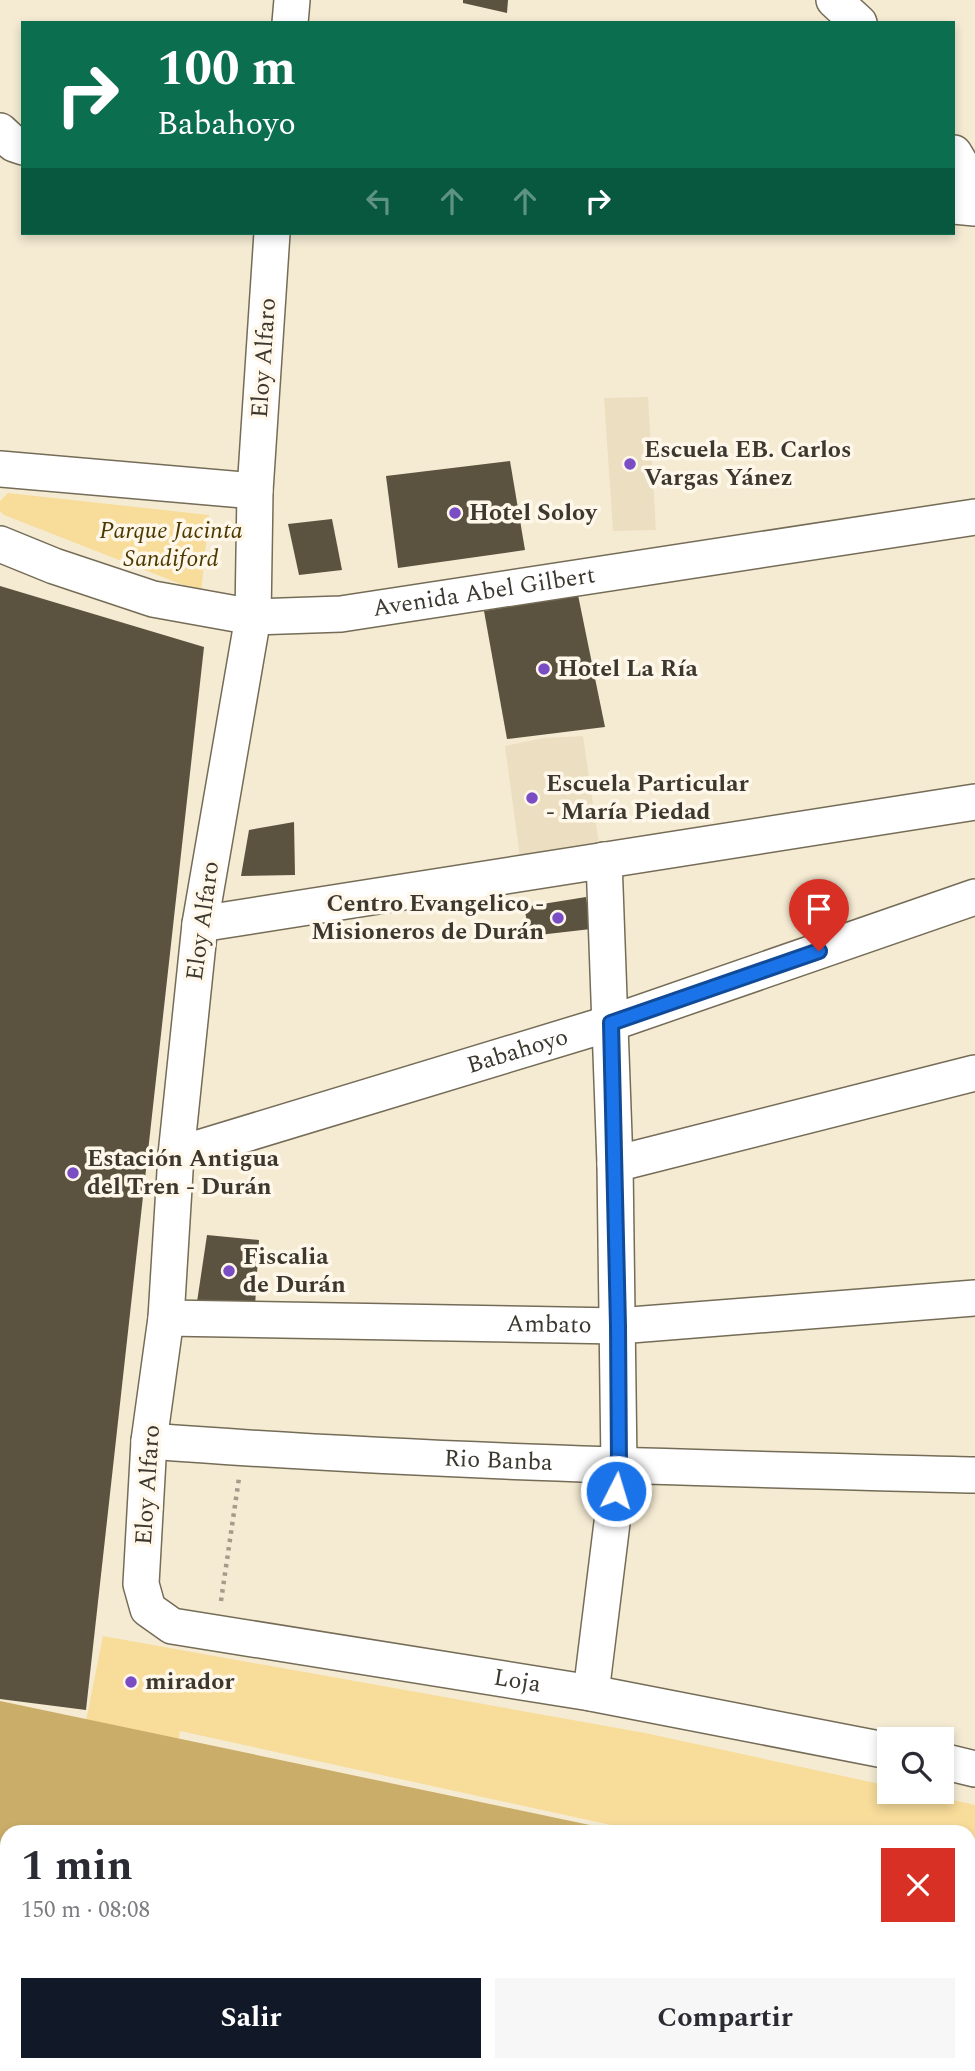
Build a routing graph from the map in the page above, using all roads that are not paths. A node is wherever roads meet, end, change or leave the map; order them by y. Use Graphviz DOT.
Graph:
graph roads {
  1 [pos="292,0"];
  2 [pos="834,0"];
  3 [pos="290,21"];
  4 [pos="857,21"];
  5 [pos="0,131"];
  6 [pos="21,146"];
  7 [pos="955,155"];
  8 [pos="975,188"];
  9 [pos="955,206"];
  10 [pos="975,208"];
  11 [pos="272,235"];
  12 [pos="0,469"];
  13 [pos="255,491"];
  14 [pos="975,517"];
  15 [pos="0,544"];
  16 [pos="253,617"];
  17 [pos="975,802"];
  18 [pos="604,860"];
  19 [pos="975,897"];
  20 [pos="200,924"];
  21 [pos="611,1023"];
  22 [pos="975,1073"];
  23 [pos="176,1155"];
  24 [pos="615,1164"];
  25 [pos="975,1298"];
  26 [pos="166,1318"];
  27 [pos="618,1326"];
  28 [pos="149,1441"];
  29 [pos="619,1466"];
  30 [pos="975,1475"];
  31 [pos="148,1609"];
  32 [pos="591,1693"];
  33 [pos="877,1749"];
  34 [pos="954,1764"];
  35 [pos="975,1769"];
  1 -- 3 [label="street"];
  2 -- 4 [label="street"];
  5 -- 6 [label="street"];
  7 -- 8 [label="street"];
  9 -- 10 [label="street"];
  11 -- 13 [label="street, Eloy Alfaro"];
  12 -- 13 [label="street"];
  13 -- 16 [label="street, Eloy Alfaro"];
  14 -- 16 [label="street, Avenida Abel Gilbert"];
  15 -- 16 [label="street, Avenida Abel Gilbert"];
  16 -- 20 [label="street, Eloy Alfaro"];
  17 -- 18 [label="street"];
  18 -- 20 [label="street"];
  18 -- 21 [label="street"];
  19 -- 21 [label="street, Babahoyo"];
  20 -- 23 [label="street, Eloy Alfaro"];
  21 -- 23 [label="street, Babahoyo"];
  21 -- 24 [label="street"];
  22 -- 24 [label="street"];
  23 -- 26 [label="street, Eloy Alfaro"];
  24 -- 27 [label="street"];
  25 -- 27 [label="street, Ambato"];
  26 -- 27 [label="street, Ambato"];
  26 -- 28 [label="street, Eloy Alfaro"];
  27 -- 29 [label="street"];
  28 -- 29 [label="street, Rio Banba"];
  28 -- 31 [label="street, Eloy Alfaro"];
  29 -- 30 [label="street, Rio Banba"];
  29 -- 32 [label="street"];
  31 -- 32 [label="street, Loja"];
  32 -- 33 [label="street, Loja"];
  34 -- 35 [label="street"];
}
